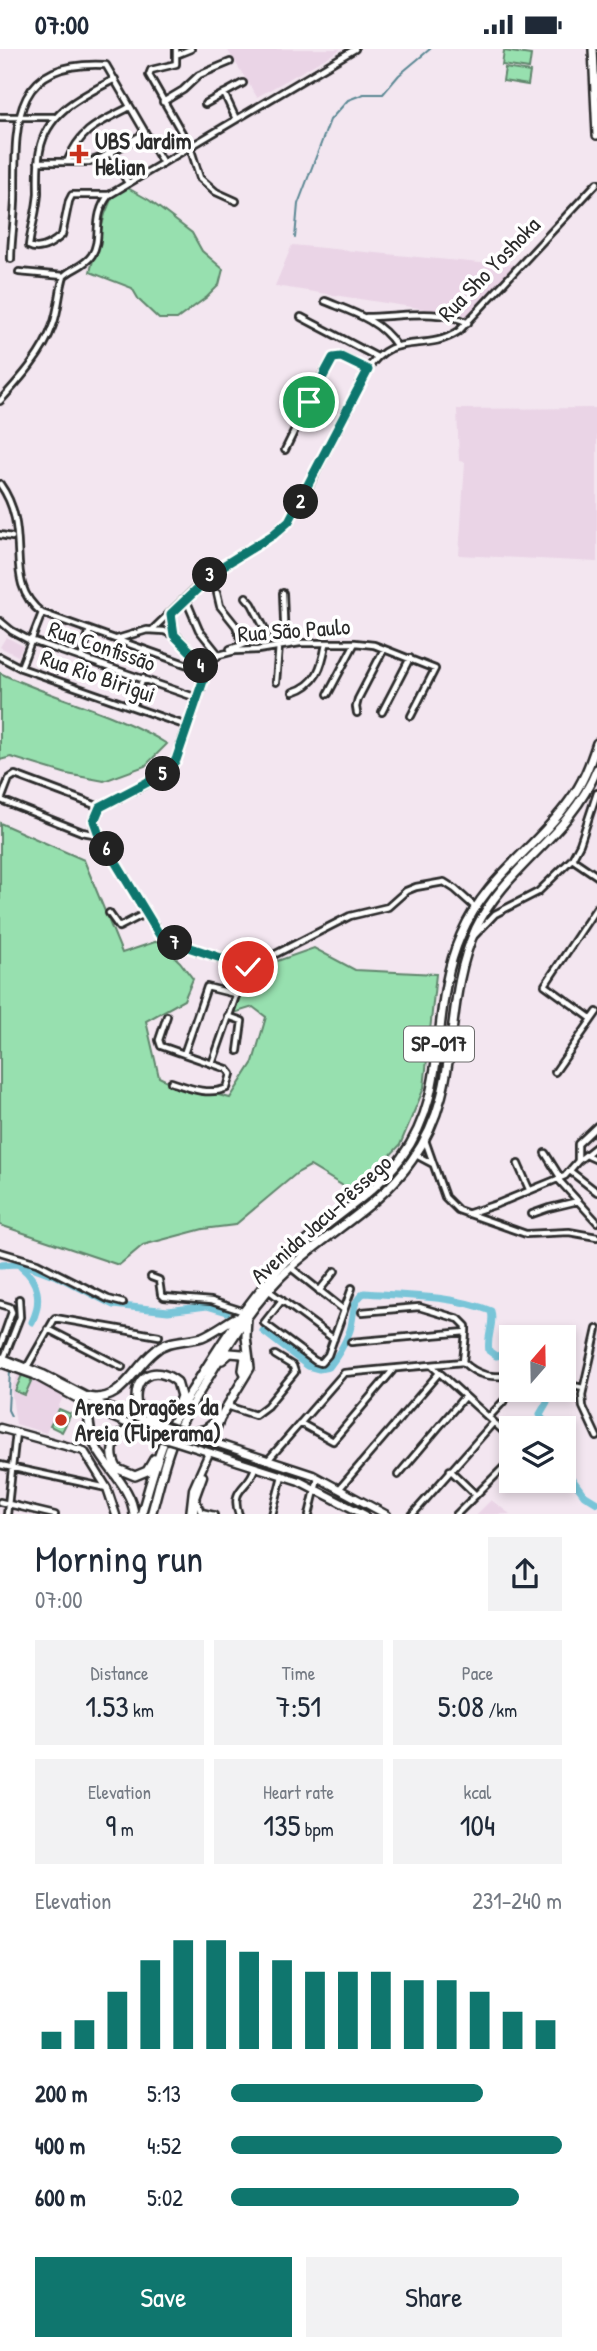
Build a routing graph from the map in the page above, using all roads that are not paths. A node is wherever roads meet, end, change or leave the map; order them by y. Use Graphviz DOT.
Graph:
graph roads {
  1 [pos="191,49"];
  2 [pos="355,49"];
  3 [pos="593,49"];
  4 [pos="176,52"];
  5 [pos="230,62"];
  6 [pos="594,78"];
  7 [pos="115,79"];
  8 [pos="243,83"];
  9 [pos="597,88"];
  10 [pos="224,93"];
  11 [pos="163,102"];
  12 [pos="596,102"];
  13 [pos="205,104"];
  14 [pos="130,107"];
  15 [pos="20,116"];
  16 [pos="0,117"];
  17 [pos="55,117"];
  18 [pos="236,119"];
  19 [pos="145,133"];
  20 [pos="597,135"];
  21 [pos="190,147"];
  22 [pos="110,152"];
  23 [pos="38,162"];
  24 [pos="67,162"];
  25 [pos="163,163"];
  26 [pos="128,183"];
  27 [pos="597,183"];
  28 [pos="109,195"];
  29 [pos="236,201"];
  30 [pos="11,259"];
  31 [pos="19,272"];
  32 [pos="64,276"];
  33 [pos="325,301"];
  34 [pos="301,317"];
  35 [pos="366,317"];
  36 [pos="468,323"];
  37 [pos="396,345"];
  38 [pos="377,357"];
  39 [pos="368,370"];
  40 [pos="0,401"];
  41 [pos="285,450"];
  42 [pos="0,484"];
  43 [pos="0,535"];
  44 [pos="12,537"];
  45 [pos="10,548"];
  46 [pos="217,593"];
  47 [pos="283,593"];
  48 [pos="246,597"];
  49 [pos="20,598"];
  50 [pos="187,602"];
  51 [pos="42,613"];
  52 [pos="171,614"];
  53 [pos="0,621"];
  54 [pos="153,629"];
  55 [pos="90,630"];
  56 [pos="174,635"];
  57 [pos="117,639"];
  58 [pos="32,641"];
  59 [pos="355,643"];
  60 [pos="326,644"];
  61 [pos="243,645"];
  62 [pos="282,645"];
  63 [pos="384,649"];
  64 [pos="228,652"];
  65 [pos="219,655"];
  66 [pos="0,657"];
  67 [pos="81,658"];
  68 [pos="410,658"];
  69 [pos="199,660"];
  70 [pos="193,666"];
  71 [pos="21,667"];
  72 [pos="202,670"];
  73 [pos="143,678"];
  74 [pos="276,682"];
  75 [pos="293,692"];
  76 [pos="328,694"];
  77 [pos="197,698"];
  78 [pos="133,706"];
  79 [pos="382,712"];
  80 [pos="357,713"];
  81 [pos="411,716"];
  82 [pos="187,726"];
  83 [pos="597,743"];
  84 [pos="597,769"];
  85 [pos="597,793"];
  86 [pos="0,801"];
  87 [pos="100,807"];
  88 [pos="99,835"];
  89 [pos="572,859"];
  90 [pos="597,876"];
  91 [pos="475,907"];
  92 [pos="597,907"];
  93 [pos="109,913"];
  94 [pos="146,913"];
  95 [pos="470,942"];
  96 [pos="246,967"];
  97 [pos="235,994"];
  98 [pos="597,1012"];
  99 [pos="167,1016"];
  100 [pos="228,1016"];
  101 [pos="592,1019"];
  102 [pos="238,1051"];
  103 [pos="184,1054"];
  104 [pos="212,1064"];
  105 [pos="555,1072"];
  106 [pos="171,1081"];
  107 [pos="597,1126"];
  108 [pos="425,1139"];
  109 [pos="597,1146"];
  110 [pos="545,1153"];
  111 [pos="586,1154"];
  112 [pos="416,1155"];
  113 [pos="597,1160"];
  114 [pos="578,1161"];
  115 [pos="434,1164"];
  116 [pos="518,1164"];
  117 [pos="570,1171"];
  118 [pos="559,1178"];
  119 [pos="529,1189"];
  120 [pos="597,1192"];
  121 [pos="578,1201"];
  122 [pos="466,1214"];
  123 [pos="532,1214"];
  124 [pos="597,1222"];
  125 [pos="597,1237"];
  126 [pos="0,1252"];
  127 [pos="290,1267"];
  128 [pos="335,1271"];
  129 [pos="151,1276"];
  130 [pos="352,1288"];
  131 [pos="268,1290"];
  132 [pos="319,1291"];
  133 [pos="19,1299"];
  134 [pos="282,1300"];
  135 [pos="123,1303"];
  136 [pos="0,1304"];
  137 [pos="344,1310"];
  138 [pos="362,1312"];
  139 [pos="243,1314"];
  140 [pos="48,1329"];
  141 [pos="597,1329"];
  142 [pos="466,1332"];
  143 [pos="159,1336"];
  144 [pos="334,1339"];
  145 [pos="351,1342"];
  146 [pos="0,1346"];
  147 [pos="275,1356"];
  148 [pos="1,1359"];
  149 [pos="463,1362"];
  150 [pos="432,1366"];
  151 [pos="27,1367"];
  152 [pos="122,1367"];
  153 [pos="215,1367"];
  154 [pos="394,1370"];
  155 [pos="439,1373"];
  156 [pos="245,1374"];
  157 [pos="499,1377"];
  158 [pos="576,1387"];
  159 [pos="583,1388"];
  160 [pos="465,1396"];
  161 [pos="87,1401"];
  162 [pos="505,1402"];
  163 [pos="227,1406"];
  164 [pos="221,1416"];
  165 [pos="175,1417"];
  166 [pos="491,1420"];
  167 [pos="300,1423"];
  168 [pos="160,1424"];
  169 [pos="0,1427"];
  170 [pos="499,1427"];
  171 [pos="16,1431"];
  172 [pos="148,1433"];
  173 [pos="188,1434"];
  174 [pos="597,1437"];
  175 [pos="214,1442"];
  176 [pos="160,1451"];
  177 [pos="211,1454"];
  178 [pos="268,1459"];
  179 [pos="0,1465"];
  180 [pos="255,1467"];
  181 [pos="12,1468"];
  182 [pos="299,1469"];
  183 [pos="450,1470"];
  184 [pos="499,1472"];
  185 [pos="282,1475"];
  186 [pos="398,1475"];
  187 [pos="318,1477"];
  188 [pos="107,1488"];
  189 [pos="316,1488"];
  190 [pos="340,1488"];
  191 [pos="476,1495"];
  192 [pos="0,1502"];
  193 [pos="8,1504"];
  194 [pos="7,1514"];
  195 [pos="55,1514"];
  196 [pos="116,1514"];
  197 [pos="134,1514"];
  198 [pos="141,1514"];
  199 [pos="151,1514"];
  200 [pos="197,1514"];
  201 [pos="214,1514"];
  202 [pos="239,1514"];
  203 [pos="272,1514"];
  204 [pos="309,1514"];
  205 [pos="365,1514"];
  206 [pos="387,1514"];
  207 [pos="412,1514"];
  208 [pos="456,1514"];
  1 -- 4 [label="street"];
  2 -- 18 [label="street"];
  3 -- 6 [label="highway"];
  4 -- 11 [label="street"];
  5 -- 11 [label="street"];
  6 -- 9 [label="highway"];
  6 -- 12 [label="highway"];
  7 -- 14 [label="street"];
  7 -- 15 [label="street"];
  7 -- 17 [label="street"];
  8 -- 10 [label="street"];
  10 -- 13 [label="street"];
  10 -- 18 [label="street"];
  11 -- 21 [label="street"];
  12 -- 20 [label="highway"];
  14 -- 19 [label="street"];
  14 -- 24 [label="street"];
  15 -- 16 [label="street"];
  15 -- 17 [label="street"];
  15 -- 30 [label="street"];
  17 -- 23 [label="street"];
  18 -- 21 [label="street"];
  19 -- 22 [label="street"];
  19 -- 25 [label="street"];
  21 -- 25 [label="street"];
  21 -- 29 [label="street"];
  22 -- 24 [label="street"];
  22 -- 26 [label="street"];
  23 -- 24 [label="street"];
  23 -- 28 [label="street"];
  25 -- 26 [label="street"];
  26 -- 28 [label="street"];
  27 -- 36 [label="street, Rua Sho Yoshoka"];
  28 -- 32 [label="street"];
  31 -- 32 [label="street"];
  32 -- 40 [label="street"];
  33 -- 35 [label="street"];
  34 -- 38 [label="street"];
  35 -- 36 [label="street"];
  35 -- 37 [label="street"];
  36 -- 37 [label="street, Rua Sho Yoshoka"];
  37 -- 38 [label="street, Rua Sho Yoshoka"];
  38 -- 39 [label="street, Rua Sho Yoshoka"];
  39 -- 41 [label="street"];
  39 -- 52 [label="street, Rua Sho Yoshoka"];
  42 -- 44 [label="street"];
  43 -- 44 [label="street"];
  44 -- 45 [label="street"];
  46 -- 61 [label="street"];
  47 -- 62 [label="street"];
  48 -- 61 [label="street"];
  49 -- 51 [label="street"];
  50 -- 65 [label="street"];
  51 -- 55 [label="street"];
  51 -- 58 [label="street"];
  52 -- 54 [label="street, Rua Sho Yoshoka"];
  52 -- 56 [label="street"];
  53 -- 58 [label="street, Rua Confissão"];
  54 -- 56 [label="street"];
  54 -- 57 [label="street"];
  55 -- 57 [label="street"];
  55 -- 67 [label="street"];
  56 -- 69 [label="street"];
  57 -- 70 [label="street"];
  58 -- 67 [label="street, Rua Confissão"];
  58 -- 71 [label="street"];
  59 -- 60 [label="street, Rua São Paulo"];
  59 -- 63 [label="street, Rua São Paulo"];
  59 -- 76 [label="street"];
  60 -- 62 [label="street, Rua São Paulo"];
  60 -- 75 [label="street"];
  61 -- 64 [label="street"];
  62 -- 64 [label="street, Rua São Paulo"];
  62 -- 74 [label="street"];
  63 -- 68 [label="street, Rua São Paulo"];
  63 -- 80 [label="street"];
  64 -- 65 [label="street, Rua São Paulo"];
  65 -- 72 [label="street, Rua São Paulo"];
  66 -- 71 [label="street, Rua Rio Birigui"];
  67 -- 73 [label="street, Rua Confissão"];
  68 -- 79 [label="street"];
  68 -- 81 [label="street, Rua São Paulo"];
  69 -- 70 [label="street"];
  69 -- 72 [label="street"];
  70 -- 72 [label="street"];
  71 -- 78 [label="street, Rua Rio Birigui"];
  72 -- 77 [label="street"];
  73 -- 77 [label="street, Rua Confissão"];
  73 -- 78 [label="street"];
  77 -- 82 [label="street"];
  78 -- 82 [label="street, Rua Rio Birigui"];
  82 -- 87 [label="street"];
  83 -- 91 [label="highway, Avenida Jacu-Pêssego / SP-017"];
  84 -- 95 [label="highway, Avenida Jacu-Pêssego / SP-017"];
  85 -- 89 [label="street"];
  86 -- 87 [label="street"];
  86 -- 88 [label="street"];
  87 -- 88 [label="street"];
  88 -- 94 [label="street"];
  89 -- 90 [label="street"];
  89 -- 95 [label="street"];
  91 -- 96 [label="street"];
  91 -- 139 [label="highway, Avenida Jacu-Pêssego / SP-017"];
  92 -- 101 [label="street"];
  93 -- 94 [label="street"];
  94 -- 96 [label="street"];
  95 -- 108 [label="highway, Avenida Jacu-Pêssego / SP-017"];
  96 -- 97 [label="street"];
  97 -- 100 [label="street"];
  97 -- 103 [label="street"];
  98 -- 101 [label="street"];
  99 -- 103 [label="street"];
  100 -- 102 [label="street"];
  100 -- 104 [label="street"];
  101 -- 105 [label="street"];
  103 -- 104 [label="street"];
  104 -- 106 [label="street"];
  107 -- 114 [label="street"];
  108 -- 112 [label="highway, Avenida Jacu-Pêssego / SP-017"];
  108 -- 115 [label="street"];
  109 -- 111 [label="street"];
  110 -- 118 [label="street"];
  111 -- 113 [label="street"];
  111 -- 114 [label="street"];
  112 -- 115 [label="street"];
  112 -- 127 [label="highway, Avenida Jacu-Pêssego / SP-017"];
  114 -- 117 [label="street"];
  115 -- 122 [label="street"];
  116 -- 119 [label="street"];
  117 -- 118 [label="street"];
  117 -- 120 [label="street"];
  118 -- 119 [label="street"];
  118 -- 121 [label="street"];
  119 -- 122 [label="street"];
  121 -- 123 [label="street"];
  121 -- 124 [label="street"];
  122 -- 125 [label="street"];
  126 -- 135 [label="street"];
  127 -- 131 [label="highway, Avenida Jacu-Pêssego / SP-017"];
  127 -- 132 [label="street"];
  128 -- 132 [label="street"];
  129 -- 139 [label="street"];
  130 -- 137 [label="street"];
  131 -- 134 [label="street"];
  131 -- 139 [label="highway, Avenida Jacu-Pêssego / SP-017"];
  132 -- 137 [label="street"];
  133 -- 148 [label="street"];
  134 -- 144 [label="street"];
  134 -- 144 [label="street"];
  136 -- 146 [label="street"];
  137 -- 144 [label="street"];
  138 -- 142 [label="street"];
  139 -- 153 [label="highway, Avenida Jacu-Pêssego / SP-017"];
  139 -- 156 [label="highway"];
  139 -- 161 [label="highway"];
  139 -- 165 [label="highway, Avenida Jacu-Pêssego / SP-017"];
  140 -- 143 [label="street"];
  140 -- 151 [label="street"];
  140 -- 152 [label="street"];
  141 -- 159 [label="street"];
  142 -- 145 [label="street"];
  142 -- 149 [label="street"];
  147 -- 163 [label="street"];
  148 -- 151 [label="main road"];
  148 -- 161 [label="main road"];
  149 -- 150 [label="street"];
  149 -- 157 [label="street"];
  150 -- 154 [label="street"];
  150 -- 155 [label="street"];
  151 -- 161 [label="main road"];
  153 -- 156 [label="highway"];
  153 -- 199 [label="highway, Avenida Jacu-Pêssego / SP-017"];
  154 -- 167 [label="street"];
  154 -- 167 [label="street"];
  155 -- 160 [label="street"];
  155 -- 190 [label="street"];
  156 -- 163 [label="highway"];
  158 -- 159 [label="street"];
  159 -- 174 [label="street"];
  160 -- 166 [label="street"];
  160 -- 186 [label="street"];
  161 -- 168 [label="main road"];
  161 -- 172 [label="main road"];
  161 -- 197 [label="highway"];
  162 -- 166 [label="street"];
  163 -- 164 [label="highway"];
  164 -- 173 [label="highway"];
  164 -- 175 [label="highway"];
  165 -- 168 [label="highway"];
  165 -- 176 [label="highway, Avenida Jacu-Pêssego / SP-017"];
  166 -- 170 [label="street"];
  166 -- 183 [label="street"];
  167 -- 178 [label="street"];
  168 -- 173 [label="main road, bridge"];
  169 -- 171 [label="main road"];
  171 -- 181 [label="street"];
  171 -- 188 [label="main road"];
  172 -- 176 [label="highway"];
  172 -- 177 [label="main road, bridge"];
  173 -- 175 [label="main road"];
  175 -- 178 [label="main road"];
  176 -- 198 [label="highway, Avenida Jacu-Pêssego / SP-017"];
  177 -- 180 [label="main road"];
  177 -- 200 [label="main road"];
  177 -- 200 [label="main road"];
  178 -- 182 [label="main road"];
  179 -- 181 [label="street"];
  180 -- 185 [label="main road"];
  180 -- 202 [label="street"];
  181 -- 188 [label="street"];
  181 -- 193 [label="street"];
  182 -- 185 [label="main road"];
  182 -- 187 [label="main road"];
  183 -- 191 [label="street"];
  183 -- 207 [label="street"];
  184 -- 191 [label="street"];
  185 -- 189 [label="main road"];
  185 -- 203 [label="street"];
  187 -- 189 [label="street"];
  187 -- 190 [label="main road"];
  188 -- 196 [label="main road"];
  189 -- 204 [label="street"];
  189 -- 205 [label="main road"];
  190 -- 206 [label="main road"];
  191 -- 208 [label="street"];
  192 -- 193 [label="street"];
  193 -- 194 [label="street"];
  193 -- 195 [label="street"];
  200 -- 201 [label="street"];
}
